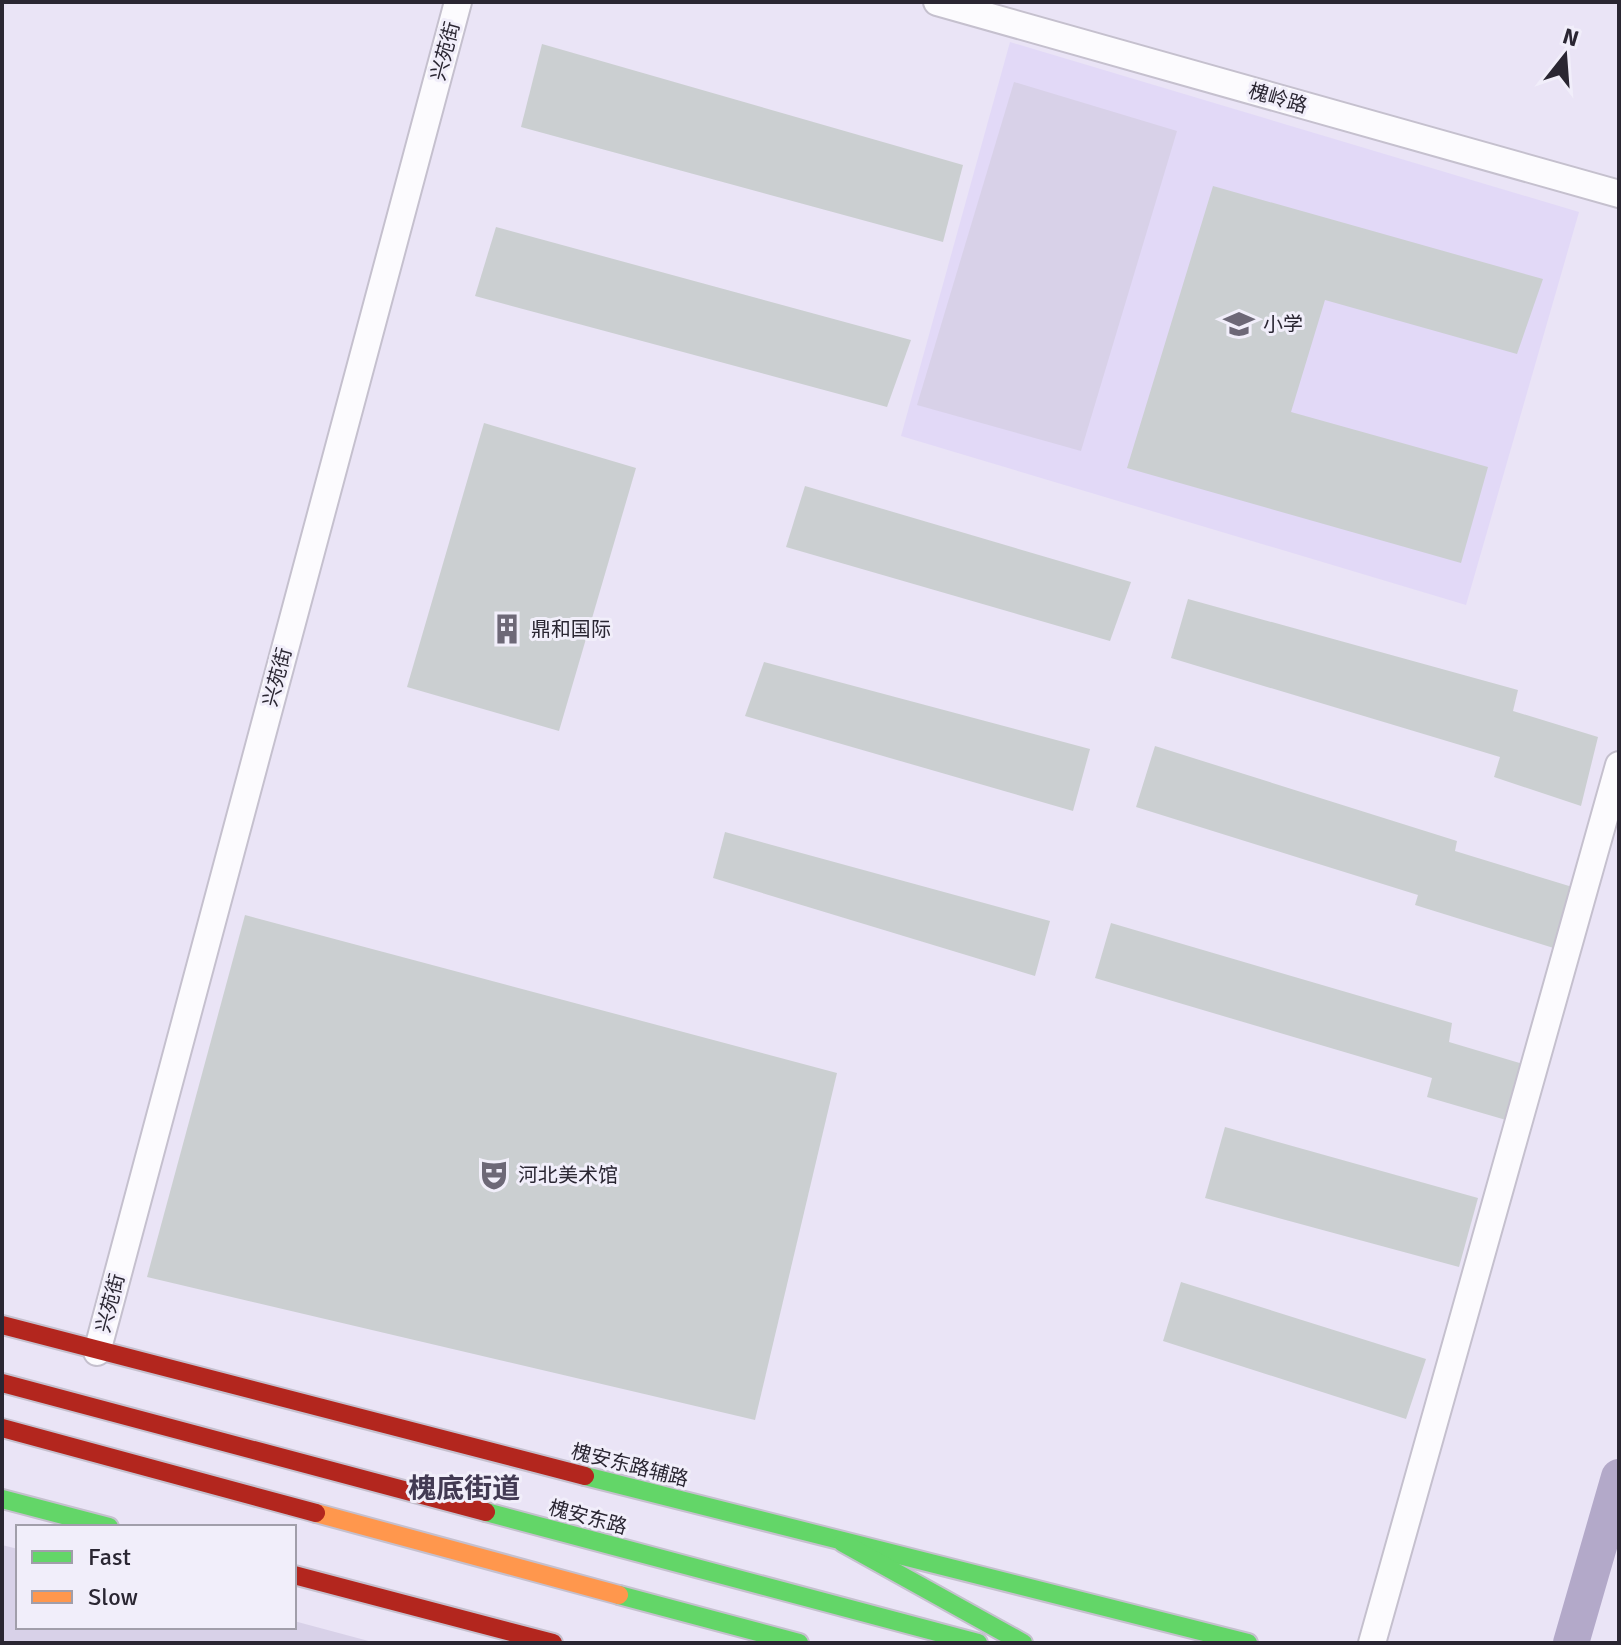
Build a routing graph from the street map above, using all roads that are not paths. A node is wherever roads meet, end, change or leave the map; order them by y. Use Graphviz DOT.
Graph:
graph roads {
  1 [pos="458,2"];
  2 [pos="937,2"];
  3 [pos="1619,194"];
  4 [pos="1619,765"];
  5 [pos="2,1325"];
  6 [pos="97,1352"];
  7 [pos="2,1383"];
  8 [pos="2,1428"];
  9 [pos="2,1499"];
  10 [pos="101,1525"];
  11 [pos="843,1543"];
  12 [pos="296,1576"];
  13 [pos="553,1643"];
  14 [pos="799,1643"];
  15 [pos="978,1643"];
  16 [pos="1023,1643"];
  17 [pos="1248,1643"];
  18 [pos="1372,1643"];
  1 -- 6 [label="street, 兴苑街"];
  2 -- 3 [label="street, 槐岭路"];
  4 -- 18 [label="street"];
  5 -- 6 [label="main road, 槐安东路辅路"];
  6 -- 11 [label="main road, 槐安东路辅路"];
  7 -- 15 [label="main road, 槐安东路"];
  8 -- 14 [label="main road"];
  9 -- 10 [label="main road"];
  11 -- 16 [label="main road"];
  11 -- 17 [label="main road, 槐安东路辅路"];
  12 -- 13 [label="main road"];
}
